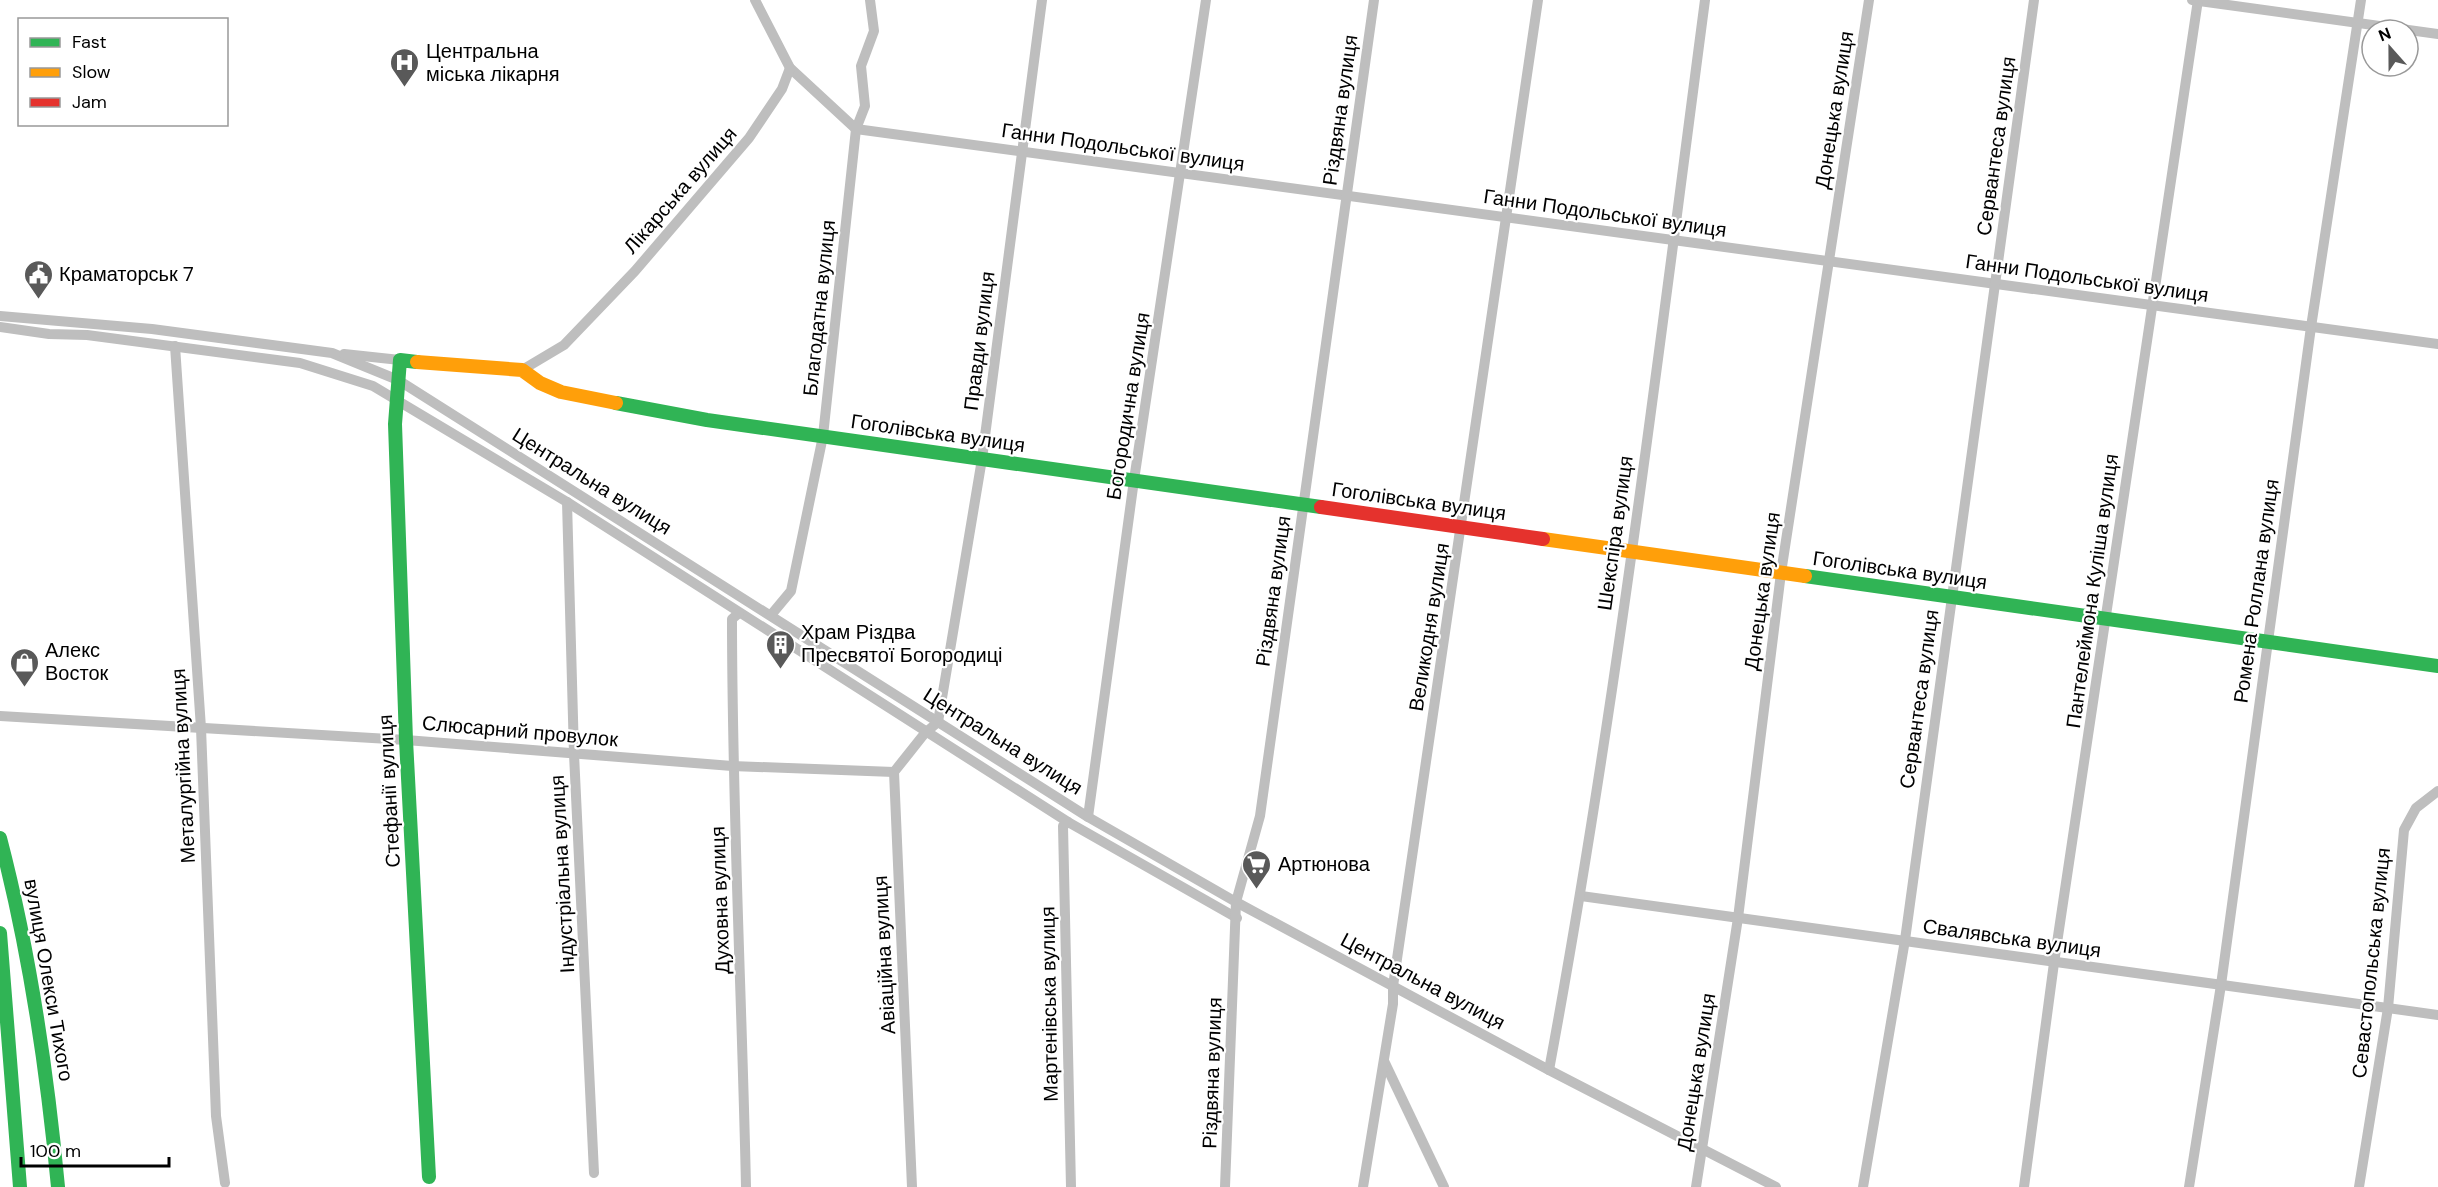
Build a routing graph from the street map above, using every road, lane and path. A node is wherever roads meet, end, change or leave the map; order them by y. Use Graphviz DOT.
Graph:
graph roads {
  1 [pos="755,0"];
  2 [pos="870,0"];
  3 [pos="1042,0"];
  4 [pos="1206,0"];
  5 [pos="1374,0"];
  6 [pos="1538,0"];
  7 [pos="1705,0"];
  8 [pos="1869,0"];
  9 [pos="2034,0"];
  10 [pos="2196,0"];
  11 [pos="2361,0"];
  12 [pos="2359,23"];
  13 [pos="2438,33"];
  14 [pos="790,68"];
  15 [pos="856,129"];
  16 [pos="1021,151"];
  17 [pos="1182,173"];
  18 [pos="1347,196"];
  19 [pos="1507,217"];
  20 [pos="1673,240"];
  21 [pos="1829,261"];
  22 [pos="1995,284"];
  23 [pos="2152,306"];
  24 [pos="0,316"];
  25 [pos="0,327"];
  26 [pos="2311,327"];
  27 [pos="2438,344"];
  28 [pos="176,346"];
  29 [pos="332,353"];
  30 [pos="400,360"];
  31 [pos="522,370"];
  32 [pos="398,380"];
  33 [pos="399,403"];
  34 [pos="823,436"];
  35 [pos="982,459"];
  36 [pos="1134,480"];
  37 [pos="567,502"];
  38 [pos="1303,504"];
  39 [pos="1462,527"];
  40 [pos="1631,551"];
  41 [pos="1782,573"];
  42 [pos="1951,597"];
  43 [pos="739,613"];
  44 [pos="771,615"];
  45 [pos="2108,619"];
  46 [pos="2267,642"];
  47 [pos="2438,666"];
  48 [pos="0,716"];
  49 [pos="938,722"];
  50 [pos="201,728"];
  51 [pos="925,733"];
  52 [pos="406,740"];
  53 [pos="574,754"];
  54 [pos="732,766"];
  55 [pos="894,772"];
  56 [pos="2438,791"];
  57 [pos="1088,817"];
  58 [pos="1068,822"];
  59 [pos="0,838"];
  60 [pos="1581,896"];
  61 [pos="1236,902"];
  62 [pos="1237,918"];
  63 [pos="1738,918"];
  64 [pos="0,933"];
  65 [pos="1905,940"];
  66 [pos="2054,963"];
  67 [pos="2221,985"];
  68 [pos="1393,986"];
  69 [pos="2388,1008"];
  70 [pos="2438,1015"];
  71 [pos="1384,1060"];
  72 [pos="1549,1070"];
  73 [pos="1702,1150"];
  74 [pos="594,1173"];
  75 [pos="429,1177"];
  76 [pos="225,1183"];
  77 [pos="20,1187"];
  78 [pos="58,1187"];
  79 [pos="746,1187"];
  80 [pos="912,1187"];
  81 [pos="1071,1187"];
  82 [pos="1225,1187"];
  83 [pos="1363,1187"];
  84 [pos="1444,1187"];
  85 [pos="1696,1187"];
  86 [pos="1776,1187"];
  87 [pos="1863,1187"];
  88 [pos="2024,1187"];
  89 [pos="2189,1187"];
  90 [pos="2359,1187"];
  1 -- 14 [label="street"];
  2 -- 15 [label="street, Благодатна вулиця"];
  3 -- 16 [label="street, Правди вулиця"];
  4 -- 17 [label="street, Богородична вулиця"];
  5 -- 18 [label="street, Різдвяна вулиця"];
  6 -- 19 [label="street, Великодня вулиця"];
  7 -- 20 [label="street, Шекспіра вулиця"];
  8 -- 21 [label="street, Донецька вулиця"];
  9 -- 22 [label="street, Сервантеса вулиця"];
  10 -- 12 [label="street"];
  10 -- 23 [label="street, Пантелеймона Куліша вулиця"];
  11 -- 12 [label="street, Ромена Роллана вулиця"];
  12 -- 13 [label="street"];
  12 -- 26 [label="street, Ромена Роллана вулиця"];
  14 -- 15 [label="street"];
  14 -- 31 [label="street, Лікарська вулиця"];
  15 -- 16 [label="street, Ганни Подольської вулиця"];
  15 -- 34 [label="street, Благодатна вулиця"];
  16 -- 17 [label="street, Ганни Подольської вулиця"];
  16 -- 35 [label="street, Правди вулиця"];
  17 -- 18 [label="street, Ганни Подольської вулиця"];
  17 -- 36 [label="street, Богородична вулиця"];
  18 -- 19 [label="street, Ганни Подольської вулиця"];
  18 -- 38 [label="street, Різдвяна вулиця"];
  19 -- 20 [label="street, Ганни Подольської вулиця"];
  19 -- 39 [label="street, Великодня вулиця"];
  20 -- 21 [label="street, Ганни Подольської вулиця"];
  20 -- 40 [label="street, Шекспіра вулиця"];
  21 -- 22 [label="street, Ганни Подольської вулиця"];
  21 -- 41 [label="street, Донецька вулиця"];
  22 -- 23 [label="street, Ганни Подольської вулиця"];
  22 -- 42 [label="street, Сервантеса вулиця"];
  23 -- 26 [label="street, Ганни Подольської вулиця"];
  23 -- 45 [label="street, Пантелеймона Куліша вулиця"];
  24 -- 29 [label="street, Центральна вулиця"];
  25 -- 28 [label="street, Центральна вулиця"];
  26 -- 27 [label="street, Ганни Подольської вулиця"];
  26 -- 46 [label="street, Ромена Роллана вулиця"];
  28 -- 33 [label="street, Центральна вулиця"];
  28 -- 50 [label="street, Металургійна вулиця"];
  29 -- 30 [label="street"];
  29 -- 32 [label="street, Центральна вулиця"];
  30 -- 31 [label="street"];
  30 -- 32 [label="street"];
  31 -- 34 [label="street, Гоголівська вулиця"];
  32 -- 33 [label="street, Стефанії вулиця"];
  32 -- 44 [label="street, Центральна вулиця"];
  33 -- 37 [label="street, Центральна вулиця"];
  33 -- 52 [label="street, Стефанії вулиця"];
  34 -- 35 [label="street, Гоголівська вулиця"];
  34 -- 44 [label="street, Благодатна вулиця"];
  35 -- 36 [label="street, Гоголівська вулиця"];
  35 -- 49 [label="street, Правди вулиця"];
  36 -- 38 [label="street, Гоголівська вулиця"];
  36 -- 57 [label="street, Богородична вулиця"];
  37 -- 43 [label="street, Центральна вулиця"];
  37 -- 53 [label="street, Індустріальна вулиця"];
  38 -- 39 [label="street, Гоголівська вулиця"];
  38 -- 61 [label="street, Різдвяна вулиця"];
  39 -- 40 [label="street, Гоголівська вулиця"];
  39 -- 68 [label="street, Великодня вулиця"];
  40 -- 41 [label="street, Гоголівська вулиця"];
  40 -- 60 [label="street, Шекспіра вулиця"];
  41 -- 42 [label="street, Гоголівська вулиця"];
  41 -- 63 [label="street, Донецька вулиця"];
  42 -- 45 [label="street, Гоголівська вулиця"];
  42 -- 65 [label="street, Сервантеса вулиця"];
  43 -- 51 [label="street, Центральна вулиця"];
  43 -- 54 [label="street, Духовна вулиця"];
  44 -- 49 [label="street, Центральна вулиця"];
  45 -- 46 [label="street, Гоголівська вулиця"];
  45 -- 66 [label="street, Пантелеймона Куліша вулиця"];
  46 -- 47 [label="street, Гоголівська вулиця"];
  46 -- 67 [label="street, Ромена Роллана вулиця"];
  48 -- 50 [label="street, Слюсарний провулок"];
  49 -- 51 [label="street"];
  49 -- 57 [label="street, Центральна вулиця"];
  50 -- 52 [label="street, Слюсарний провулок"];
  50 -- 76 [label="street, Металургійна вулиця"];
  51 -- 55 [label="street"];
  51 -- 58 [label="street, Центральна вулиця"];
  52 -- 53 [label="street, Слюсарний провулок"];
  52 -- 75 [label="street, Стефанії вулиця"];
  53 -- 54 [label="street, Слюсарний провулок"];
  53 -- 74 [label="street, Індустріальна вулиця"];
  54 -- 55 [label="street, Слюсарний провулок"];
  54 -- 79 [label="street, Духовна вулиця"];
  55 -- 80 [label="street, Авіаційна вулиця"];
  56 -- 69 [label="street, Севастопольська вулиця"];
  57 -- 61 [label="street, Центральна вулиця"];
  58 -- 62 [label="street, Центральна вулиця"];
  58 -- 81 [label="street, Мартенівська вулиця"];
  59 -- 78 [label="street, вулиця Олекси Тихого"];
  60 -- 63 [label="street, Свалявська вулиця"];
  60 -- 72 [label="street, Шекспіра вулиця"];
  61 -- 62 [label="street, Різдвяна вулиця"];
  61 -- 68 [label="street, Центральна вулиця"];
  62 -- 82 [label="street, Різдвяна вулиця"];
  63 -- 65 [label="street, Свалявська вулиця"];
  63 -- 73 [label="street, Донецька вулиця"];
  64 -- 77 [label="street"];
  65 -- 66 [label="street, Свалявська вулиця"];
  65 -- 87 [label="street, Сервантеса вулиця"];
  66 -- 67 [label="street, Свалявська вулиця"];
  66 -- 88 [label="street, Пантелеймона Куліша вулиця"];
  67 -- 69 [label="street, Свалявська вулиця"];
  67 -- 89 [label="street, Ромена Роллана вулиця"];
  68 -- 71 [label="street, Великодня вулиця"];
  68 -- 72 [label="street, Центральна вулиця"];
  69 -- 70 [label="street, Свалявська вулиця"];
  69 -- 90 [label="street, Севастопольська вулиця"];
  71 -- 83 [label="street, Великодня вулиця"];
  71 -- 84 [label="street"];
  72 -- 73 [label="street, Центральна вулиця"];
  73 -- 85 [label="street, Донецька вулиця"];
  73 -- 86 [label="street, Центральна вулиця"];
}
